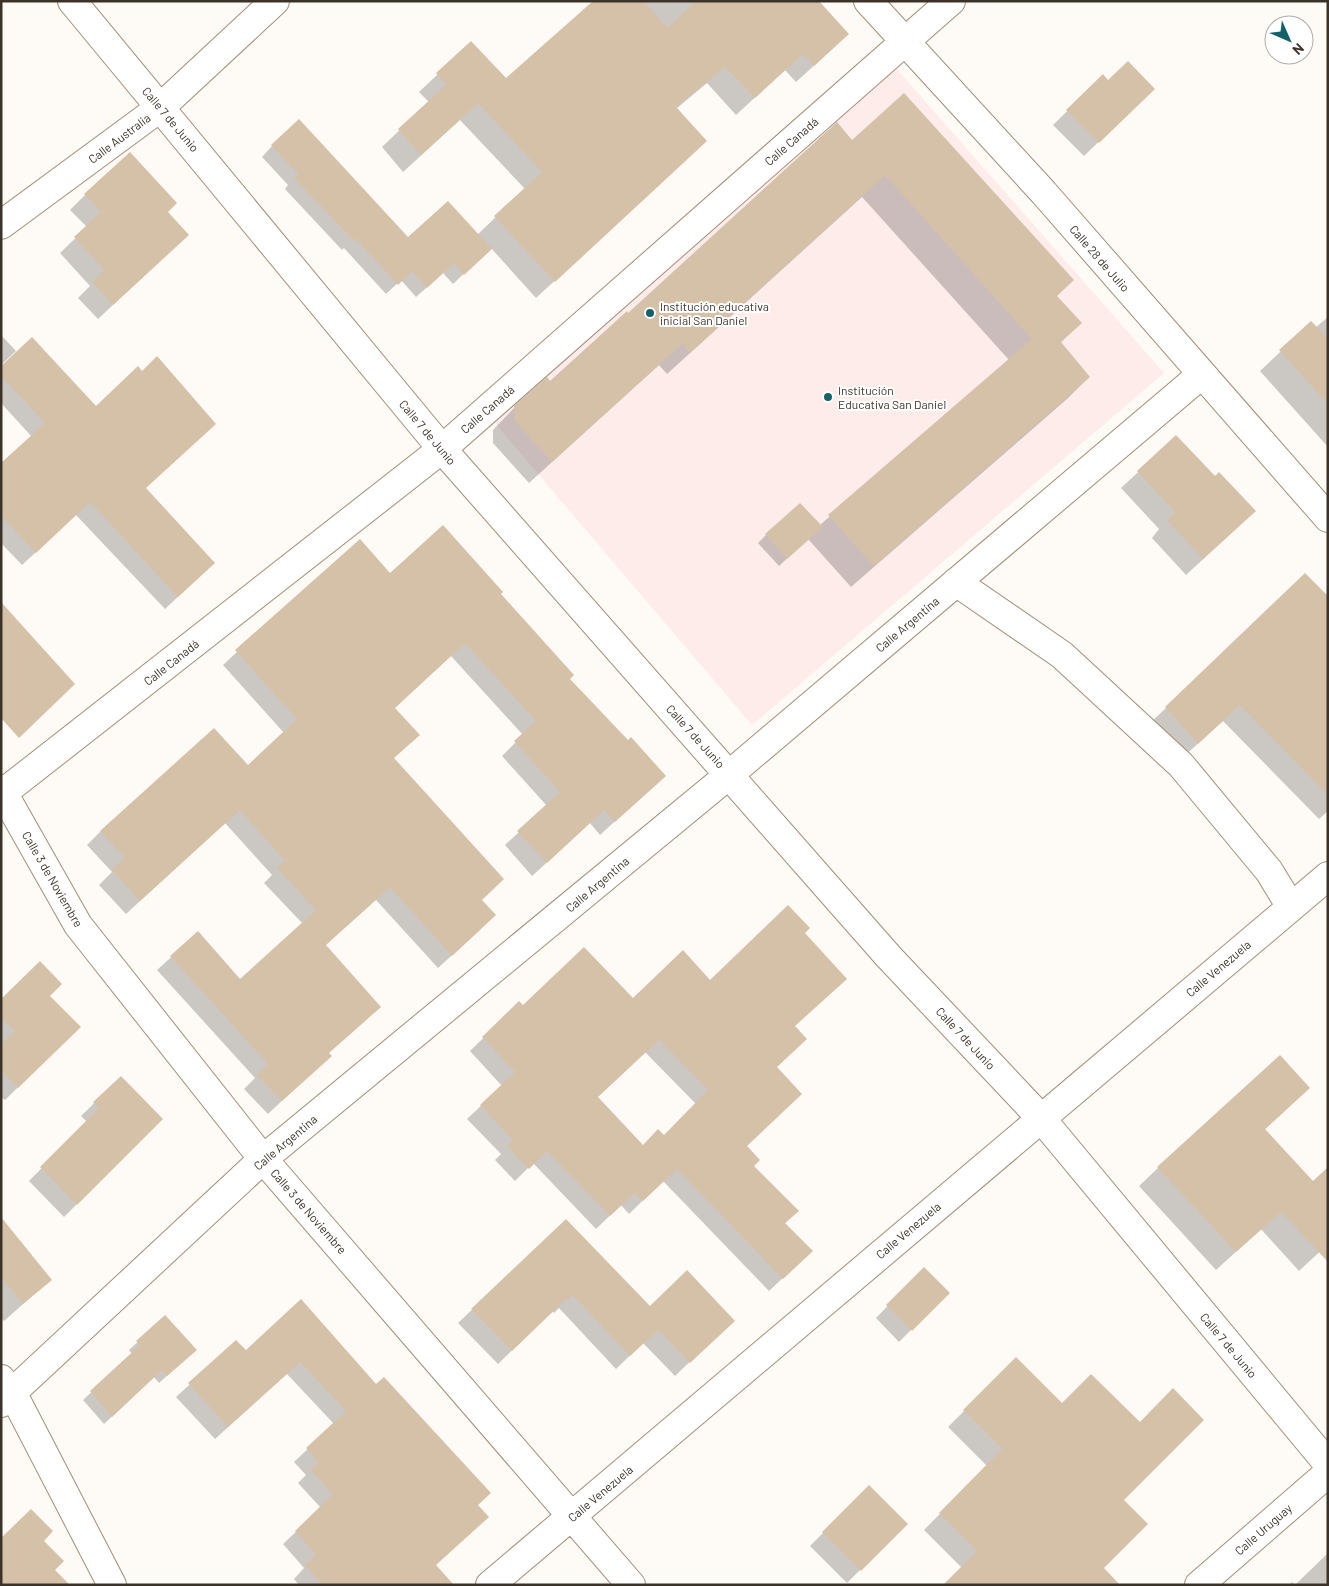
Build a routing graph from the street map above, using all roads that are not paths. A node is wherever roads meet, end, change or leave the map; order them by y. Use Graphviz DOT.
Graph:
graph roads {
  1 [pos="72,1"];
  2 [pos="275,1"];
  3 [pos="868,1"];
  4 [pos="951,1"];
  5 [pos="904,42"];
  6 [pos="161,107"];
  7 [pos="1,225"];
  8 [pos="1201,375"];
  9 [pos="442,448"];
  10 [pos="1328,518"];
  11 [pos="956,582"];
  12 [pos="730,774"];
  13 [pos="2,791"];
  14 [pos="1328,876"];
  15 [pos="1291,907"];
  16 [pos="1040,1117"];
  17 [pos="264,1159"];
  18 [pos="5,1392"];
  19 [pos="1328,1464"];
  20 [pos="1328,1473"];
  21 [pos="573,1516"];
  22 [pos="112,1585"];
  23 [pos="490,1585"];
  24 [pos="631,1585"];
  25 [pos="1199,1585"];
  1 -- 6 [label="street, Calle 7 de Junio"];
  2 -- 6 [label="street, Calle Australia"];
  3 -- 5 [label="street, Calle 28 de Julio"];
  4 -- 5 [label="street, Calle Canadá"];
  5 -- 8 [label="street, Calle 28 de Julio"];
  5 -- 9 [label="street, Calle Canadá"];
  6 -- 7 [label="street, Calle Australia"];
  6 -- 9 [label="street, Calle 7 de Junio"];
  8 -- 10 [label="street, Calle 28 de Julio"];
  8 -- 11 [label="street, Calle Argentina"];
  9 -- 12 [label="street, Calle 7 de Junio"];
  9 -- 13 [label="street, Calle Canadá"];
  11 -- 12 [label="street, Calle Argentina"];
  11 -- 15 [label="street"];
  12 -- 16 [label="street, Calle 7 de Junio"];
  12 -- 17 [label="street, Calle Argentina"];
  13 -- 17 [label="street, Calle 3 de Noviembre"];
  14 -- 15 [label="street, Calle Venezuela"];
  15 -- 16 [label="street, Calle Venezuela"];
  16 -- 19 [label="street, Calle 7 de Junio"];
  16 -- 21 [label="street, Calle Venezuela"];
  17 -- 18 [label="street, Calle Argentina"];
  17 -- 21 [label="street, Calle 3 de Noviembre"];
  18 -- 22 [label="street"];
  20 -- 25 [label="street, Calle Uruguay"];
  21 -- 23 [label="street, Calle Venezuela"];
  21 -- 24 [label="street, Calle 3 de Noviembre"];
}
